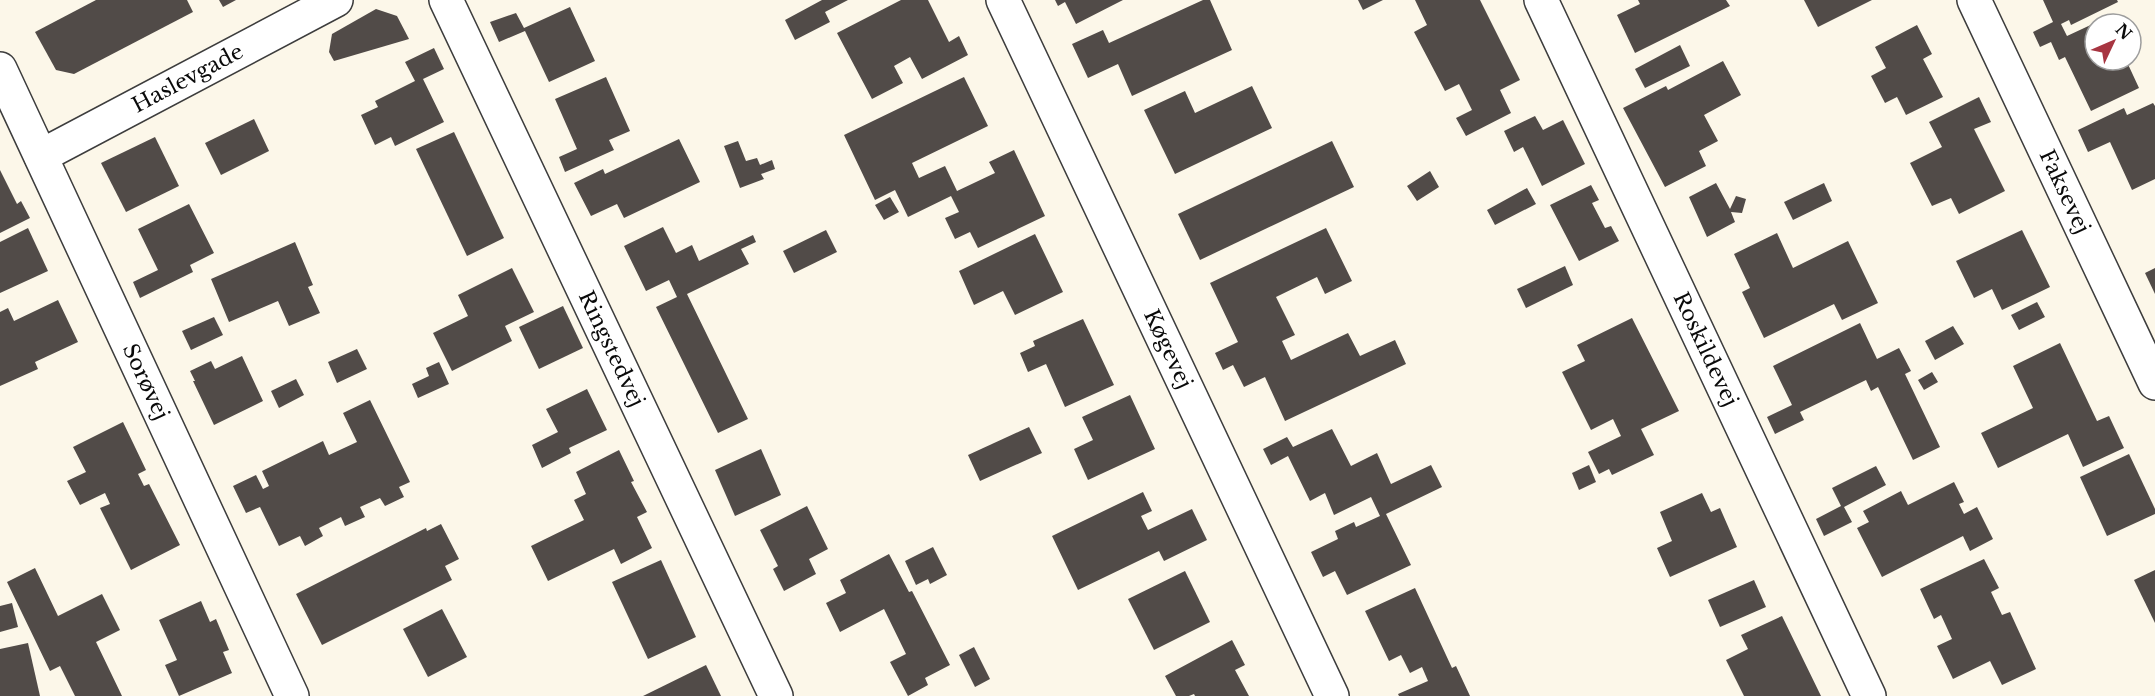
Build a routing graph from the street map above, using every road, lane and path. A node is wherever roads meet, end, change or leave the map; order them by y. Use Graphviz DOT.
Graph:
graph roads {
  1 [pos="336,0"];
  2 [pos="446,0"];
  3 [pos="1003,0"];
  4 [pos="1541,0"];
  5 [pos="1974,0"];
  6 [pos="0,69"];
  7 [pos="41,156"];
  8 [pos="2155,383"];
  9 [pos="292,696"];
  10 [pos="776,696"];
  11 [pos="1332,696"];
  12 [pos="1869,696"];
  1 -- 7 [label="street, Haslevgade"];
  2 -- 10 [label="street, Ringstedvej"];
  3 -- 11 [label="street, Køgevej"];
  4 -- 12 [label="street, Roskildevej"];
  5 -- 8 [label="street, Faksevej"];
  6 -- 7 [label="street, Sorøvej"];
  7 -- 9 [label="street, Sorøvej"];
}
